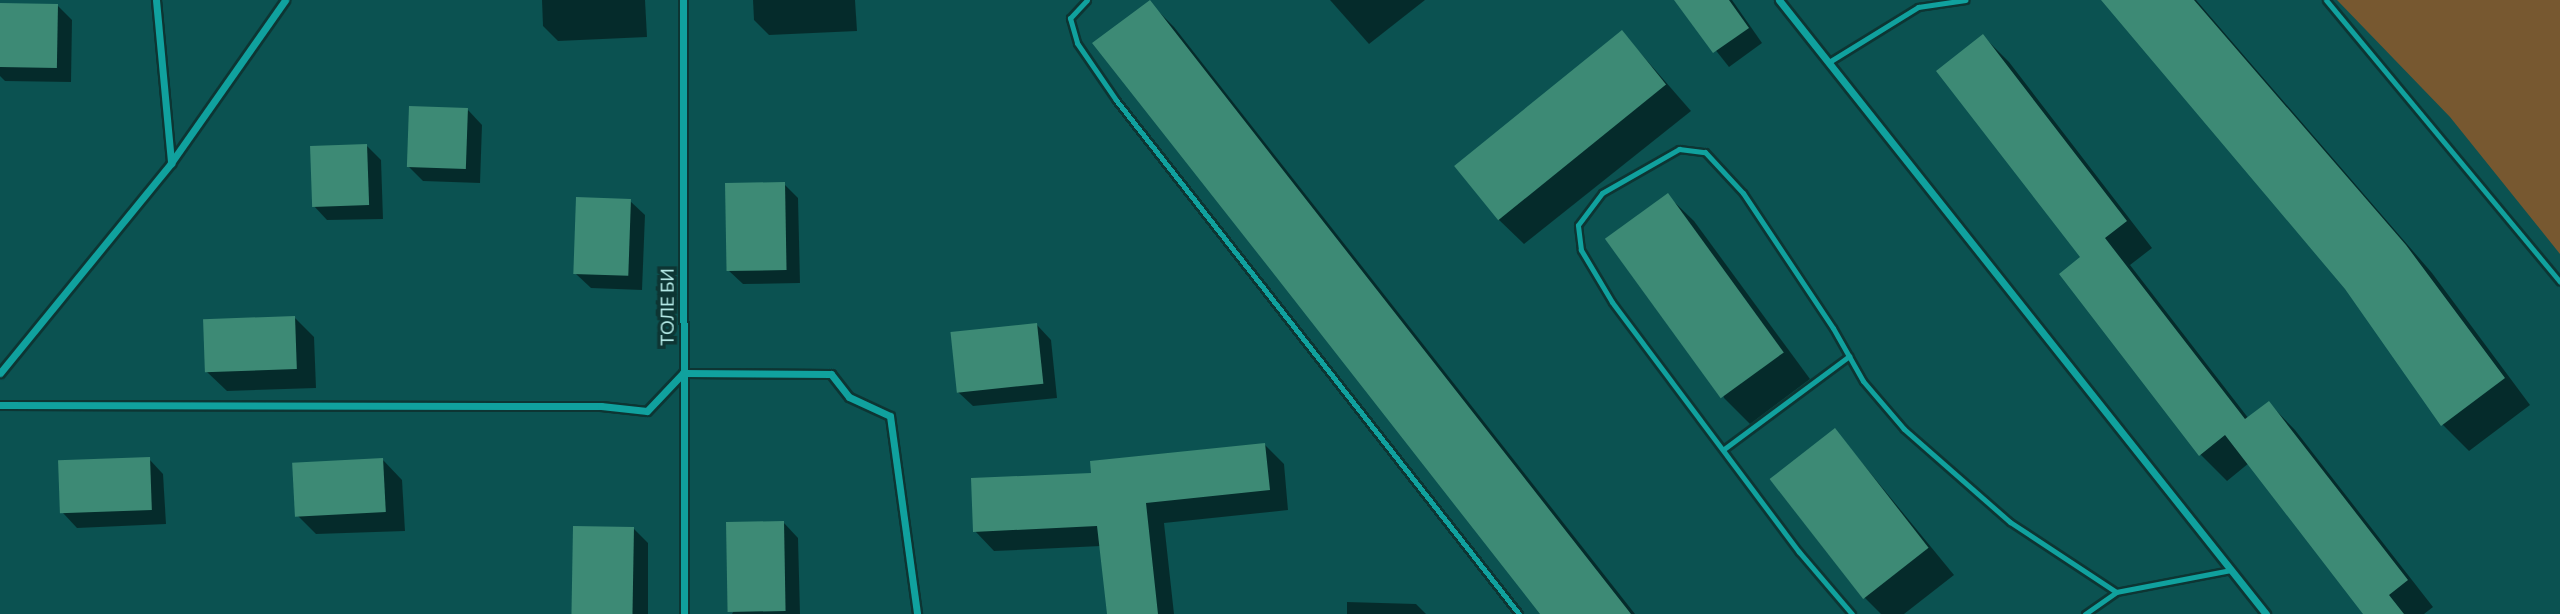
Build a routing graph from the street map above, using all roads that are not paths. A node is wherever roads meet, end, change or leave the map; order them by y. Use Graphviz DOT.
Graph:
graph roads {
  1 [pos="156,0"];
  2 [pos="285,0"];
  3 [pos="684,0"];
  4 [pos="1087,0"];
  5 [pos="1779,0"];
  6 [pos="1965,0"];
  7 [pos="2326,0"];
  8 [pos="1829,62"];
  9 [pos="171,163"];
  10 [pos="2560,282"];
  11 [pos="1849,356"];
  12 [pos="0,373"];
  13 [pos="682,373"];
  14 [pos="0,405"];
  15 [pos="1724,449"];
  16 [pos="2231,570"];
  17 [pos="2116,592"];
  18 [pos="684,614"];
  19 [pos="916,614"];
  20 [pos="1519,614"];
  21 [pos="1852,614"];
  22 [pos="2085,614"];
  23 [pos="2266,614"];
  1 -- 9 [label="street"];
  2 -- 9 [label="street"];
  3 -- 13 [label="street, ТОЛЕ БИ"];
  4 -- 20 [label="lane"];
  5 -- 8 [label="street"];
  6 -- 8 [label="lane"];
  7 -- 10 [label="lane"];
  8 -- 16 [label="street"];
  9 -- 12 [label="street"];
  11 -- 15 [label="lane"];
  11 -- 15 [label="lane"];
  11 -- 17 [label="lane"];
  13 -- 14 [label="street"];
  13 -- 18 [label="street, ТОЛЕ БИ"];
  13 -- 19 [label="street"];
  15 -- 21 [label="lane"];
  16 -- 17 [label="lane"];
  16 -- 23 [label="street"];
  17 -- 22 [label="lane"];
}
